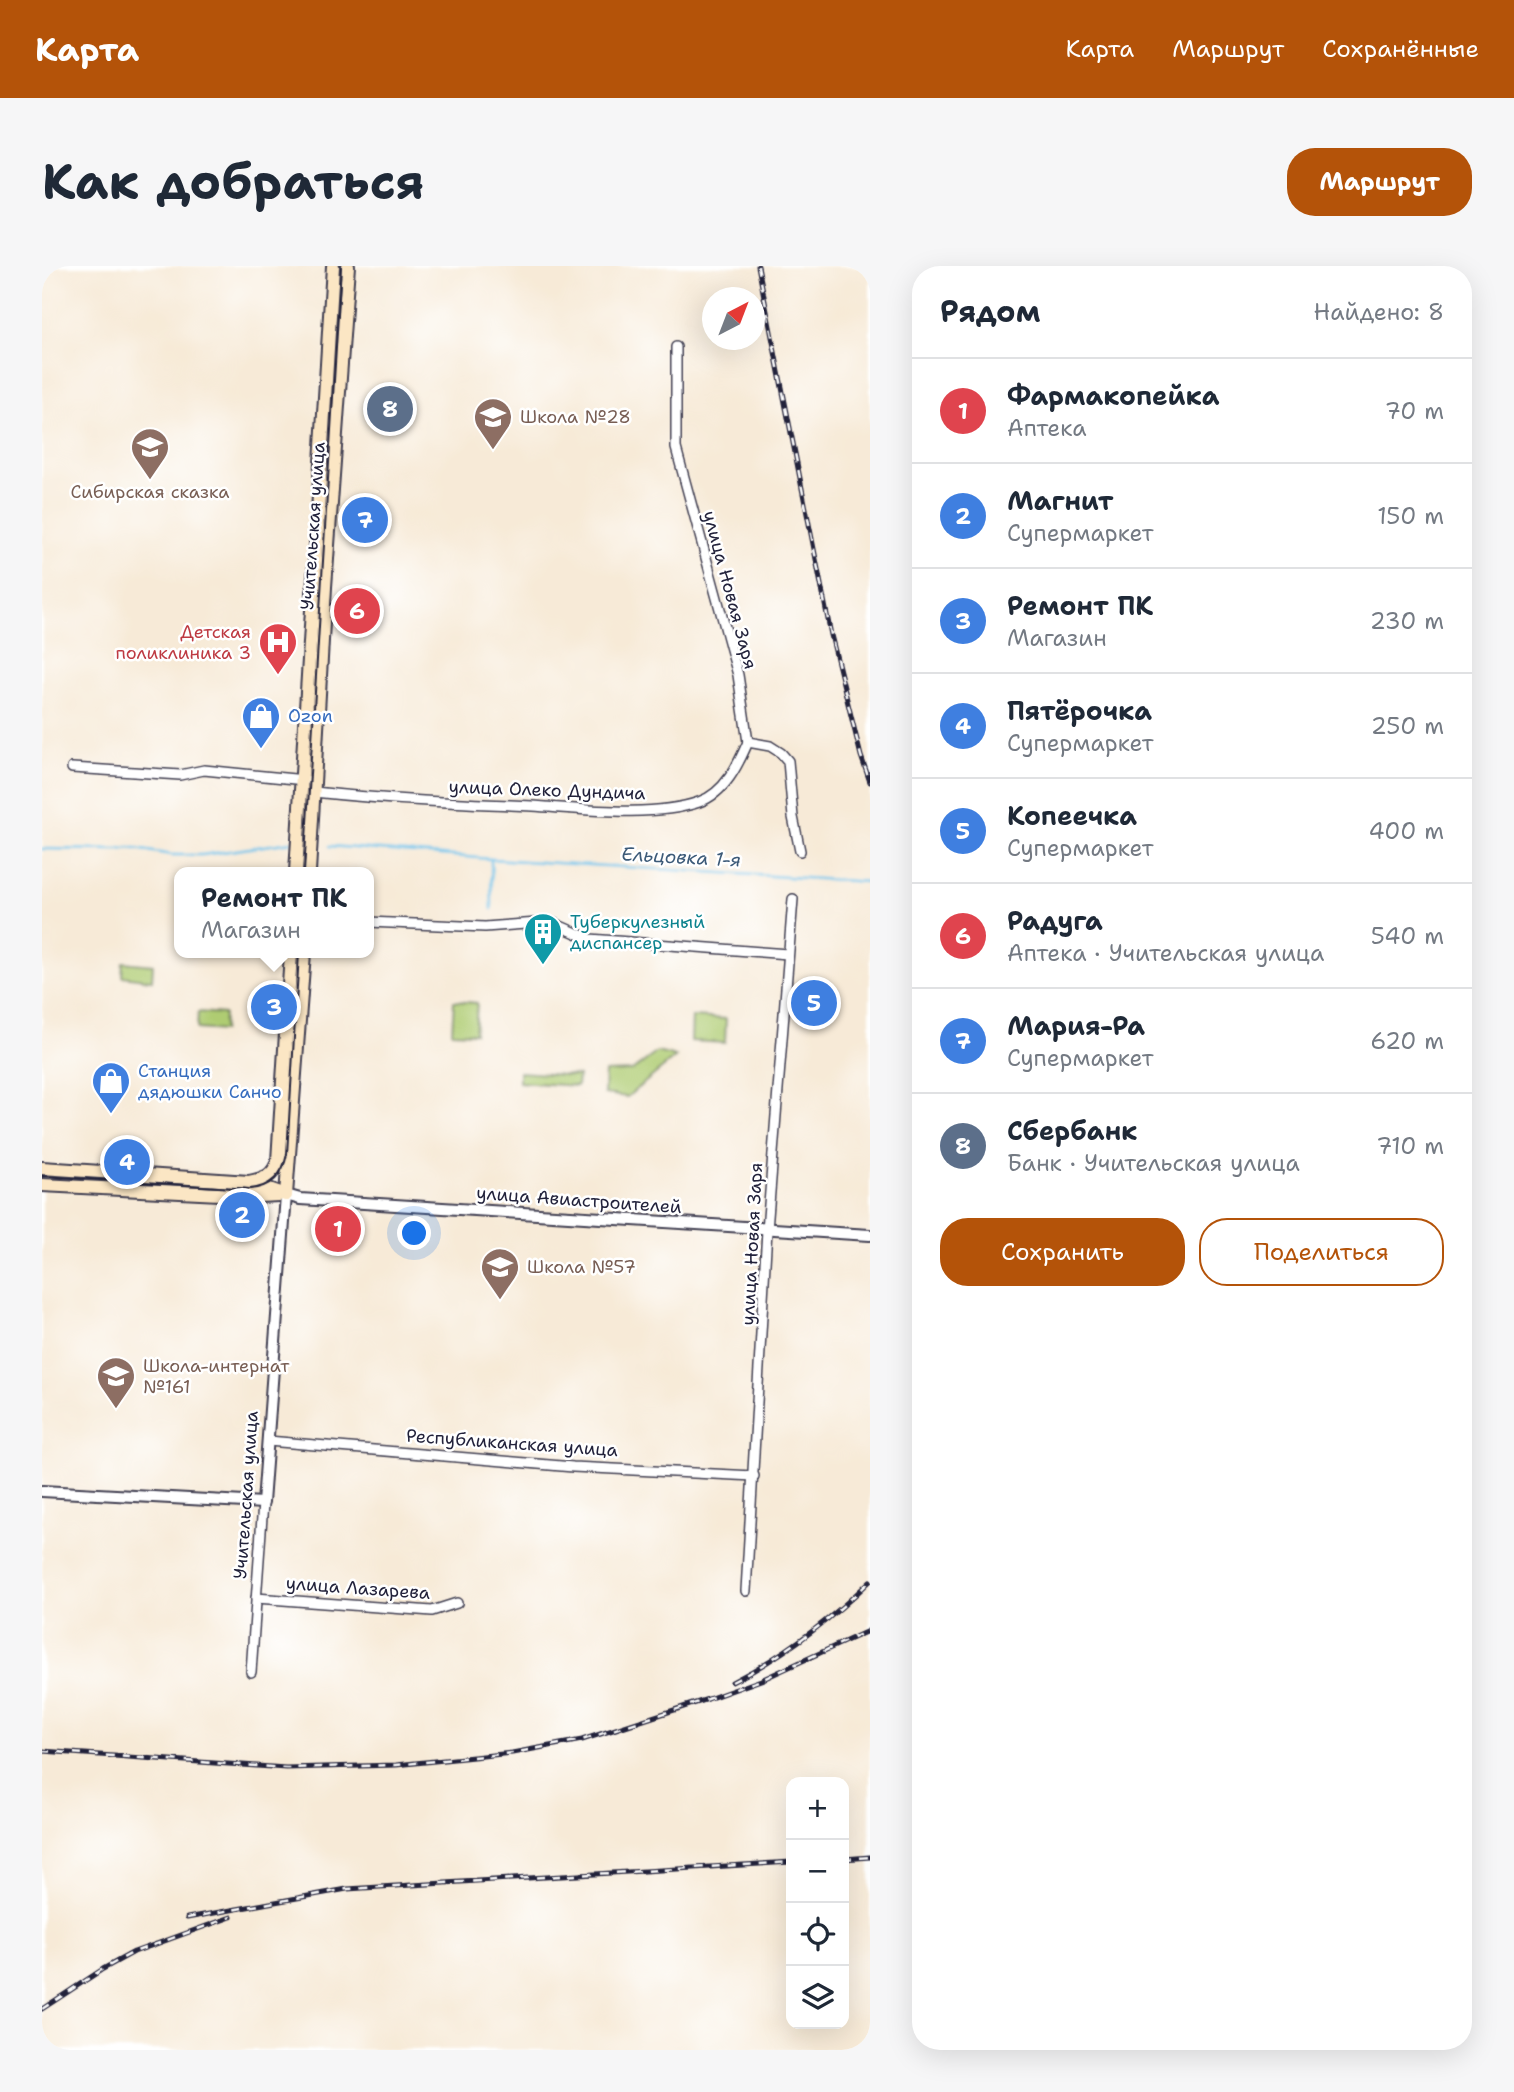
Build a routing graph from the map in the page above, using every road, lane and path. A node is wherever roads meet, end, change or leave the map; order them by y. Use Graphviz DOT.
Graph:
graph roads {
  1 [pos="332,266"];
  2 [pos="348,266"];
  3 [pos="676,347"];
  4 [pos="748,741"];
  5 [pos="72,768"];
  6 [pos="310,784"];
  7 [pos="800,851"];
  8 [pos="297,867"];
  9 [pos="309,867"];
  10 [pos="793,899"];
  11 [pos="374,922"];
  12 [pos="788,954"];
  13 [pos="291,958"];
  14 [pos="304,958"];
  15 [pos="42,1168"];
  16 [pos="275,1169"];
  17 [pos="249,1182"];
  18 [pos="42,1185"];
  19 [pos="286,1195"];
  20 [pos="768,1230"];
  21 [pos="870,1235"];
  22 [pos="268,1441"];
  23 [pos="754,1476"];
  24 [pos="42,1491"];
  25 [pos="264,1503"];
  26 [pos="747,1591"];
  27 [pos="256,1598"];
  28 [pos="457,1603"];
  29 [pos="251,1672"];
  1 -- 6 [label="main road, Учительская улица"];
  2 -- 6 [label="main road, Учительская улица"];
  3 -- 4 [label="street, улица Новая Заря"];
  4 -- 6 [label="street, улица Олеко Дундича"];
  4 -- 7 [label="street"];
  5 -- 6 [label="street, улица Олеко Дундича"];
  6 -- 8 [label="main road, Учительская улица"];
  6 -- 9 [label="main road, Учительская улица"];
  10 -- 12 [label="street, улица Новая Заря"];
  11 -- 12 [label="street"];
  12 -- 20 [label="street, улица Новая Заря"];
  13 -- 16 [label="main road"];
  14 -- 19 [label="main road, Учительская улица"];
  15 -- 17 [label="main road, улица Авиастроителей"];
  16 -- 17 [label="main road"];
  16 -- 19 [label="main road, Учительская улица"];
  17 -- 19 [label="main road, улица Авиастроителей"];
  18 -- 19 [label="main road, улица Авиастроителей"];
  19 -- 20 [label="street, улица Авиастроителей"];
  19 -- 22 [label="street, Учительская улица"];
  20 -- 21 [label="street, улица Авиастроителей"];
  20 -- 23 [label="street, улица Новая Заря"];
  22 -- 23 [label="street, Республиканская улица"];
  22 -- 25 [label="street, Учительская улица"];
  23 -- 26 [label="street, улица Новая Заря"];
  24 -- 25 [label="street"];
  25 -- 27 [label="street, Учительская улица"];
  27 -- 28 [label="street, улица Лазарева"];
  27 -- 29 [label="street, Учительская улица"];
}
